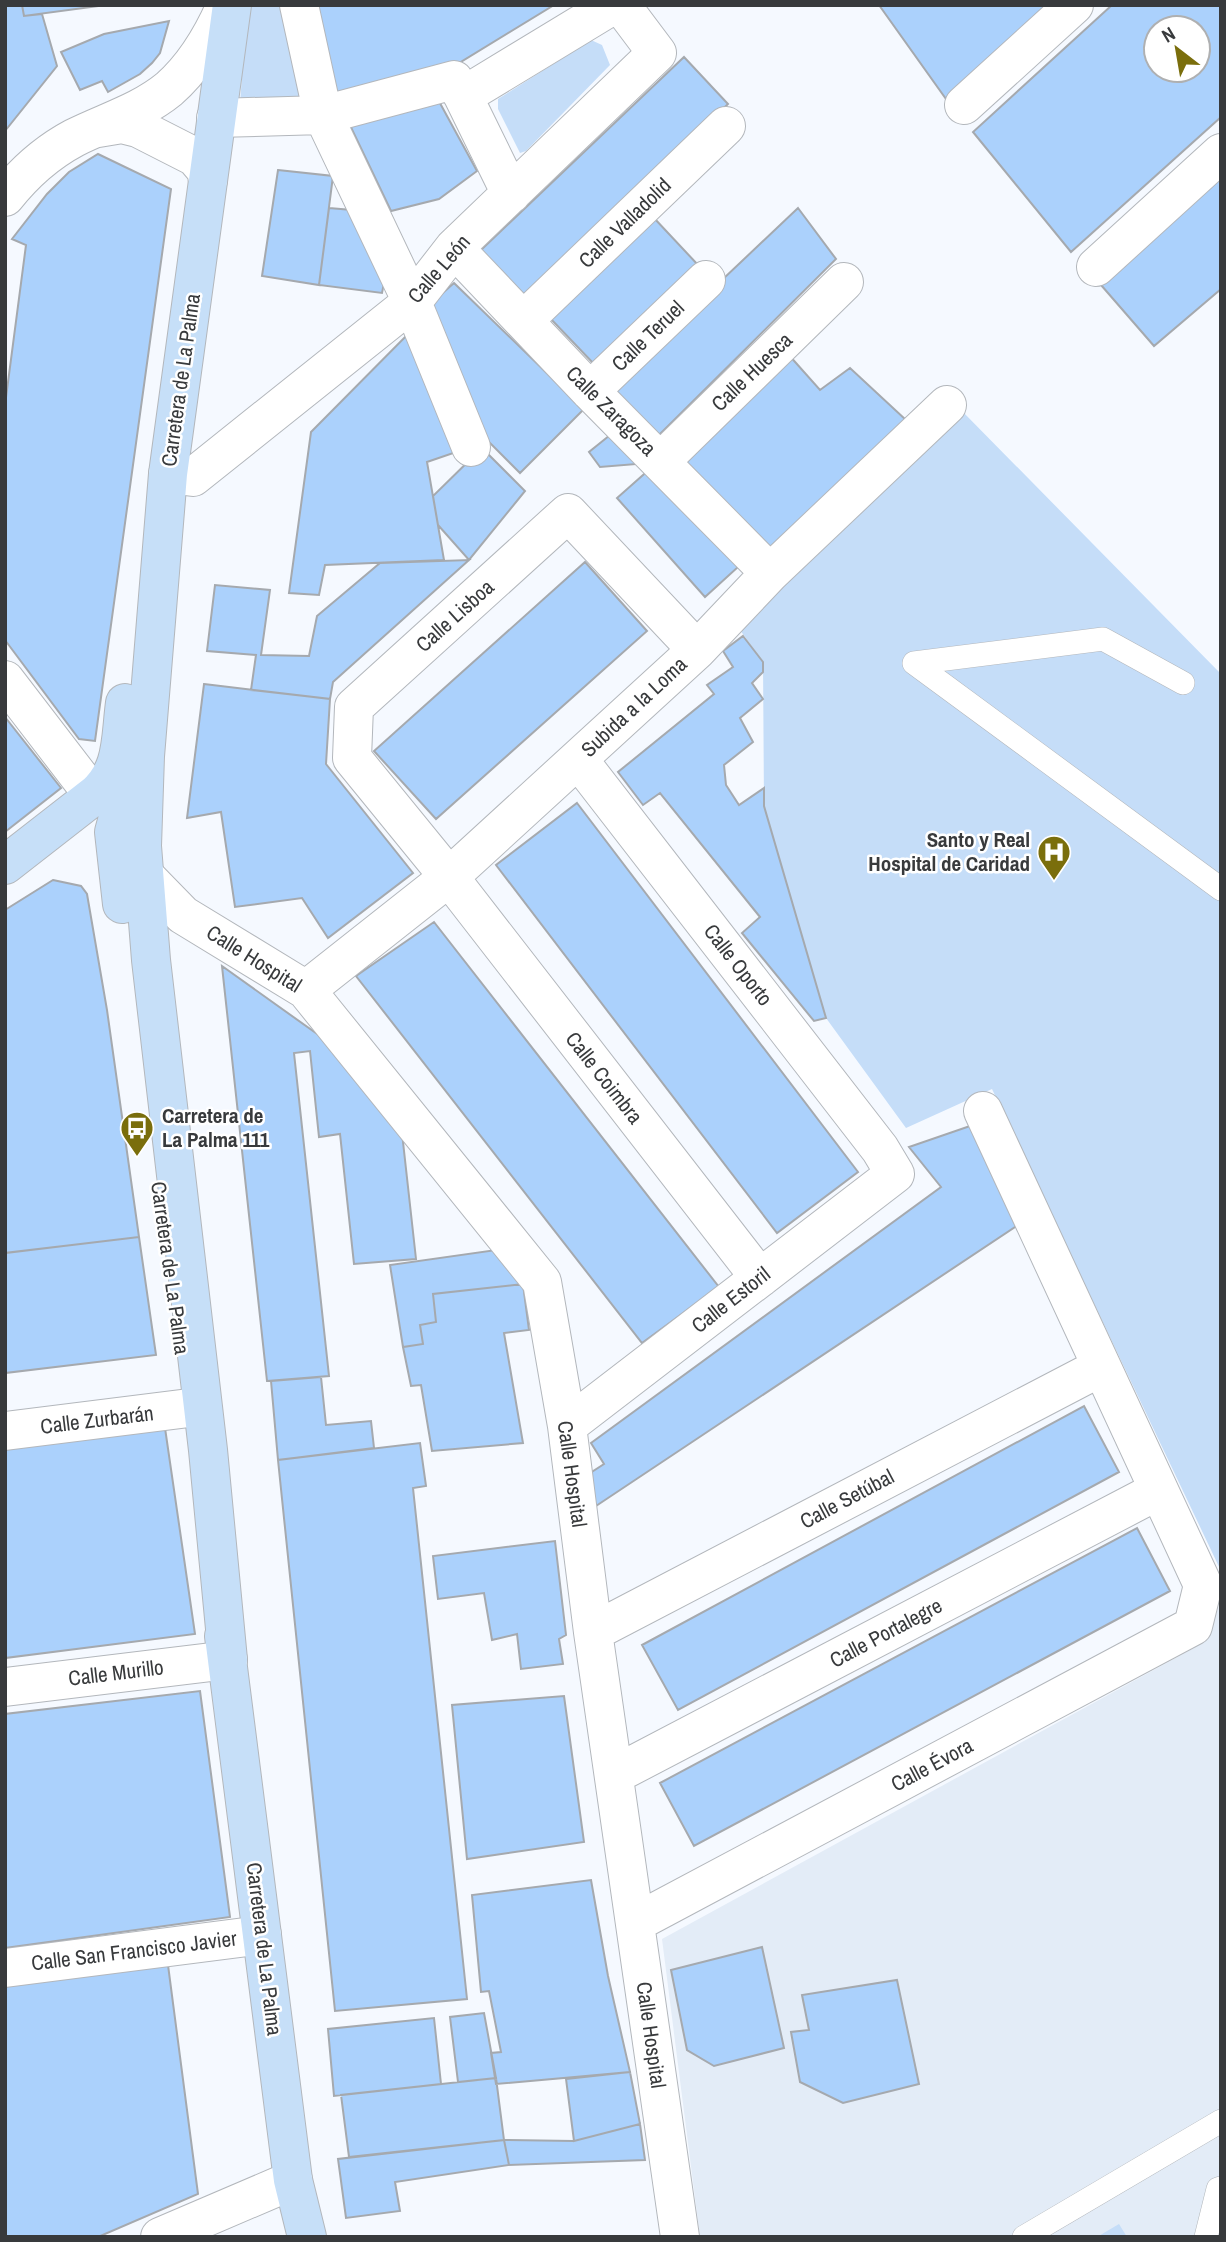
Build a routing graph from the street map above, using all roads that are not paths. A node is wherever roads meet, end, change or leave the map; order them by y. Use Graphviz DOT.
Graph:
graph roads {
  1 [pos="226,5"];
  2 [pos="232,5"];
  3 [pos="299,5"];
  4 [pos="613,5"];
  5 [pos="621,5"];
  6 [pos="1074,5"];
  7 [pos="463,96"];
  8 [pos="964,105"];
  9 [pos="324,115"];
  10 [pos="216,118"];
  11 [pos="726,126"];
  12 [pos="96,129"];
  13 [pos="1221,153"];
  14 [pos="208,180"];
  15 [pos="511,194"];
  16 [pos="5,197"];
  17 [pos="454,248"];
  18 [pos="1096,267"];
  19 [pos="706,280"];
  20 [pos="844,282"];
  21 [pos="412,302"];
  22 [pos="524,320"];
  23 [pos="590,391"];
  24 [pos="947,405"];
  25 [pos="471,447"];
  26 [pos="661,461"];
  27 [pos="168,474"];
  28 [pos="770,573"];
  29 [pos="696,650"];
  30 [pos="5,680"];
  31 [pos="1183,683"];
  32 [pos="145,756"];
  33 [pos="578,759"];
  34 [pos="106,806"];
  35 [pos="15,857"];
  36 [pos="449,877"];
  37 [pos="131,879"];
  38 [pos="1221,889"];
  39 [pos="306,990"];
  40 [pos="982,1111"];
  41 [pos="895,1174"];
  42 [pos="187,1274"];
  43 [pos="760,1278"];
  44 [pos="1101,1367"];
  45 [pos="189,1408"];
  46 [pos="567,1426"];
  47 [pos="5,1432"];
  48 [pos="210,1473"];
  49 [pos="1159,1490"];
  50 [pos="593,1632"];
  51 [pos="228,1660"];
  52 [pos="5,1687"];
  53 [pos="614,1776"];
  54 [pos="635,1923"];
  55 [pos="262,1935"];
  56 [pos="5,1968"];
  57 [pos="1221,2121"];
  58 [pos="293,2180"];
  59 [pos="1221,2188"];
  60 [pos="160,2237"];
  61 [pos="307,2237"];
  62 [pos="680,2237"];
  63 [pos="1024,2237"];
  64 [pos="1206,2237"];
  1 -- 12 [label="street"];
  2 -- 10 [label="main road, Carretera de La Palma"];
  3 -- 9 [label="street"];
  4 -- 7 [label="street"];
  5 -- 15 [label="street, Calle León"];
  6 -- 8 [label="street"];
  7 -- 9 [label="street"];
  7 -- 15 [label="street"];
  9 -- 10 [label="street"];
  9 -- 21 [label="street"];
  10 -- 14 [label="main road, Carretera de La Palma"];
  11 -- 22 [label="street, Calle Valladolid"];
  12 -- 14 [label="street"];
  12 -- 16 [label="street"];
  13 -- 18 [label="street"];
  14 -- 27 [label="main road, Carretera de La Palma"];
  15 -- 17 [label="street, Calle León"];
  17 -- 21 [label="street, Calle León"];
  17 -- 22 [label="street, Calle Zaragoza"];
  19 -- 23 [label="street, Calle Teruel"];
  20 -- 26 [label="street, Calle Huesca"];
  21 -- 25 [label="street"];
  21 -- 27 [label="street, Calle León"];
  22 -- 23 [label="street, Calle Zaragoza"];
  23 -- 26 [label="street, Calle Zaragoza"];
  24 -- 28 [label="street, Subida a la Loma"];
  26 -- 28 [label="street, Calle Zaragoza"];
  27 -- 32 [label="main road, Carretera de La Palma"];
  27 -- 34 [label="main road"];
  28 -- 29 [label="street, Subida a la Loma"];
  29 -- 33 [label="street, Subida a la Loma"];
  29 -- 36 [label="street, Calle Lisboa"];
  30 -- 34 [label="street"];
  31 -- 38 [label="lane"];
  32 -- 34 [label="main road"];
  32 -- 37 [label="main road, Carretera de La Palma"];
  33 -- 36 [label="street, Subida a la Loma"];
  33 -- 41 [label="street, Calle Oporto"];
  34 -- 35 [label="main road"];
  34 -- 37 [label="main road, Carretera de La Palma"];
  34 -- 42 [label="main road"];
  35 -- 37 [label="main road"];
  36 -- 39 [label="street, Subida a la Loma"];
  36 -- 43 [label="street, Calle Coimbra"];
  37 -- 39 [label="street, Calle Hospital"];
  37 -- 42 [label="main road, Carretera de La Palma"];
  37 -- 45 [label="main road, Carretera de La Palma"];
  39 -- 46 [label="street, Calle Hospital"];
  40 -- 44 [label="street"];
  41 -- 43 [label="street, Calle Estoril"];
  42 -- 48 [label="main road, Carretera de La Palma"];
  43 -- 46 [label="street, Calle Estoril"];
  44 -- 49 [label="street"];
  44 -- 50 [label="street, Calle Setúbal"];
  45 -- 47 [label="street, Calle Zurbarán"];
  45 -- 48 [label="main road"];
  45 -- 51 [label="main road, Carretera de La Palma"];
  46 -- 50 [label="street, Calle Hospital"];
  48 -- 51 [label="main road, Carretera de La Palma"];
  49 -- 53 [label="street, Calle Portalegre"];
  49 -- 54 [label="street, Calle Évora"];
  50 -- 53 [label="street, Calle Hospital"];
  51 -- 52 [label="street, Calle Murillo"];
  51 -- 55 [label="main road, Carretera de La Palma"];
  53 -- 54 [label="street, Calle Hospital"];
  54 -- 62 [label="street, Calle Hospital"];
  55 -- 56 [label="street, Calle San Francisco Javier"];
  55 -- 58 [label="main road, Carretera de La Palma"];
  57 -- 63 [label="lane"];
  58 -- 60 [label="street"];
  58 -- 61 [label="main road, Carretera de La Palma"];
  59 -- 64 [label="lane"];
}
